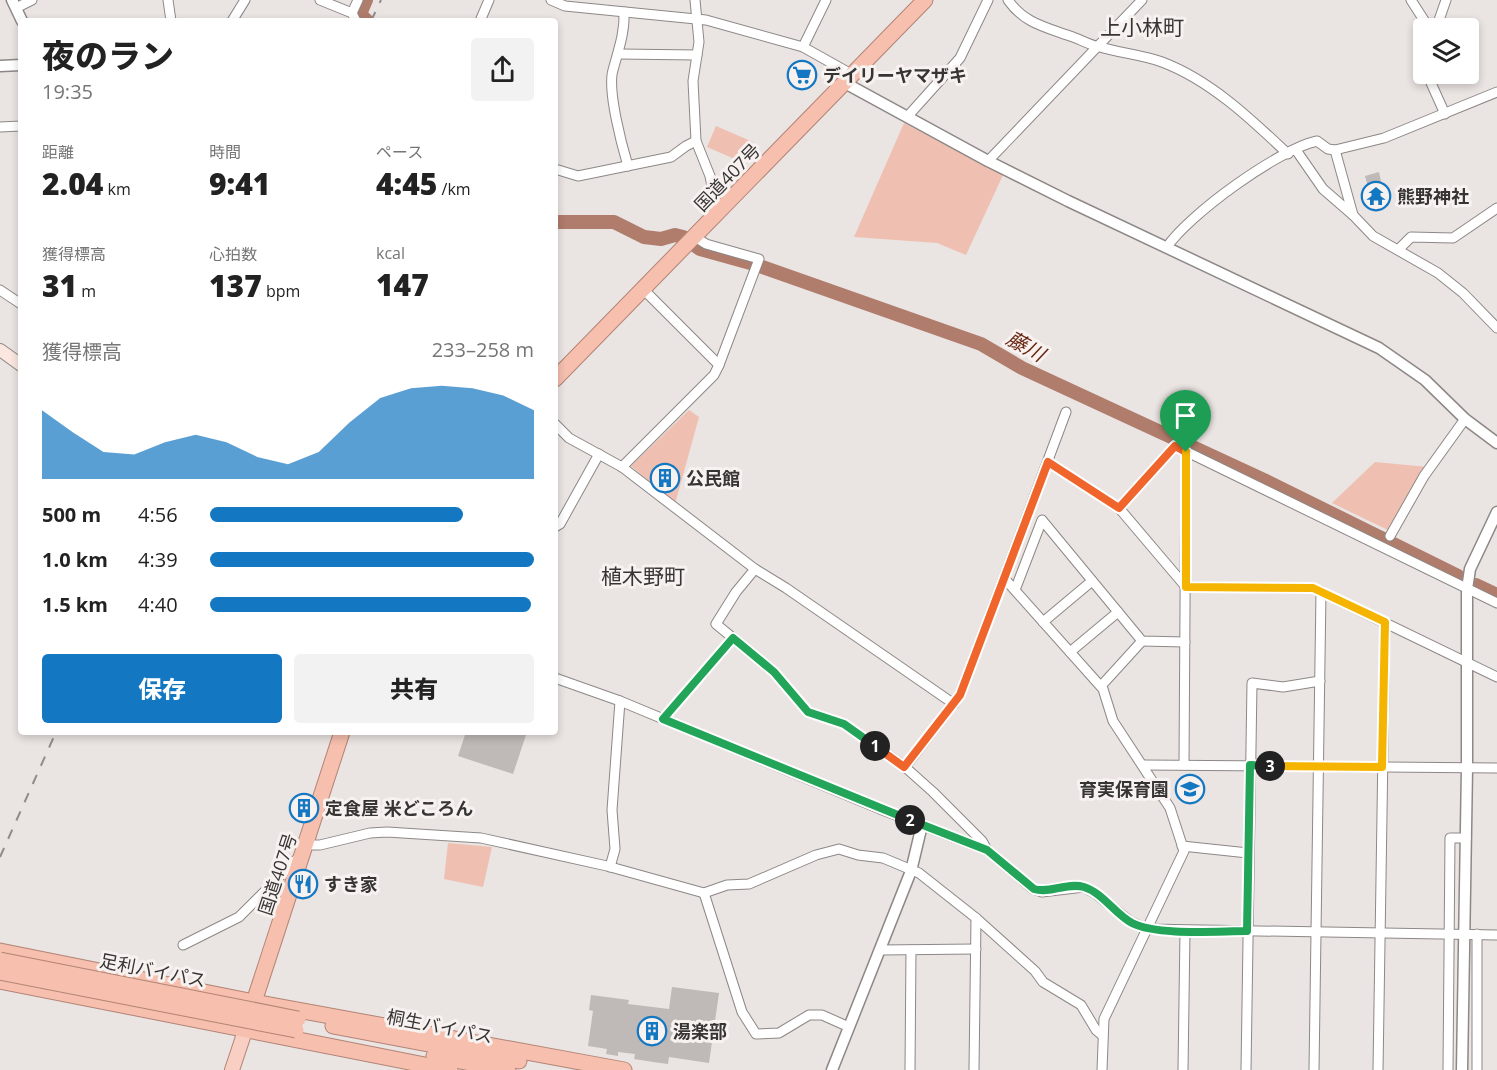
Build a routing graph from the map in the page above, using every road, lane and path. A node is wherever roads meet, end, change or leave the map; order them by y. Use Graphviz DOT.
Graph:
graph roads {
  1 [pos="32,0"];
  2 [pos="168,0"];
  3 [pos="245,0"];
  4 [pos="320,0"];
  5 [pos="358,0"];
  6 [pos="489,0"];
  7 [pos="551,0"];
  8 [pos="695,0"];
  9 [pos="826,0"];
  10 [pos="925,0"];
  11 [pos="988,0"];
  12 [pos="1008,0"];
  13 [pos="1142,0"];
  14 [pos="1411,0"];
  15 [pos="1446,0"];
  16 [pos="14,4"];
  17 [pos="624,12"];
  18 [pos="354,17"];
  19 [pos="21,18"];
  20 [pos="171,18"];
  21 [pos="234,18"];
  22 [pos="481,18"];
  23 [pos="1424,18"];
  24 [pos="1439,18"];
  25 [pos="696,19"];
  26 [pos="803,47"];
  27 [pos="1097,47"];
  28 [pos="619,54"];
  29 [pos="697,55"];
  30 [pos="18,65"];
  31 [pos="0,66"];
  32 [pos="849,79"];
  33 [pos="1432,84"];
  34 [pos="1497,92"];
  35 [pos="1445,114"];
  36 [pos="908,117"];
  37 [pos="18,126"];
  38 [pos="0,127"];
  39 [pos="696,141"];
  40 [pos="1335,150"];
  41 [pos="1292,152"];
  42 [pos="988,160"];
  43 [pos="628,166"];
  44 [pos="558,170"];
  45 [pos="1497,208"];
  46 [pos="717,214"];
  47 [pos="1353,215"];
  48 [pos="695,237"];
  49 [pos="1167,247"];
  50 [pos="1399,249"];
  51 [pos="644,289"];
  52 [pos="0,290"];
  53 [pos="18,302"];
  54 [pos="1496,326"];
  55 [pos="0,350"];
  56 [pos="18,363"];
  57 [pos="718,364"];
  58 [pos="558,376"];
  59 [pos="1066,412"];
  60 [pos="1465,419"];
  61 [pos="558,427"];
  62 [pos="1497,443"];
  63 [pos="1186,452"];
  64 [pos="598,454"];
  65 [pos="1048,462"];
  66 [pos="622,467"];
  67 [pos="1119,508"];
  68 [pos="1497,512"];
  69 [pos="558,525"];
  70 [pos="1390,536"];
  71 [pos="755,569"];
  72 [pos="1004,578"];
  73 [pos="1092,581"];
  74 [pos="1186,587"];
  75 [pos="1467,589"];
  76 [pos="1015,590"];
  77 [pos="1321,591"];
  78 [pos="1497,603"];
  79 [pos="1118,612"];
  80 [pos="1043,621"];
  81 [pos="1385,622"];
  82 [pos="733,638"];
  83 [pos="1142,642"];
  84 [pos="1185,642"];
  85 [pos="1070,652"];
  86 [pos="1467,662"];
  87 [pos="1497,677"];
  88 [pos="558,679"];
  89 [pos="1320,681"];
  90 [pos="1101,686"];
  91 [pos="620,701"];
  92 [pos="954,704"];
  93 [pos="663,719"];
  94 [pos="341,735"];
  95 [pos="1184,764"];
  96 [pos="1143,765"];
  97 [pos="1250,765"];
  98 [pos="904,767"];
  99 [pos="1318,767"];
  100 [pos="1382,767"];
  101 [pos="1467,768"];
  102 [pos="1497,768"];
  103 [pos="922,825"];
  104 [pos="1466,838"];
  105 [pos="1182,846"];
  106 [pos="306,849"];
  107 [pos="987,850"];
  108 [pos="1248,853"];
  109 [pos="610,867"];
  110 [pos="911,870"];
  111 [pos="704,893"];
  112 [pos="976,918"];
  113 [pos="1148,929"];
  114 [pos="1185,931"];
  115 [pos="1247,931"];
  116 [pos="1317,932"];
  117 [pos="1381,933"];
  118 [pos="1450,934"];
  119 [pos="1464,934"];
  120 [pos="1477,934"];
  121 [pos="1497,935"];
  122 [pos="183,945"];
  123 [pos="976,949"];
  124 [pos="880,950"];
  125 [pos="911,950"];
  126 [pos="0,951"];
  127 [pos="0,960"];
  128 [pos="0,972"];
  129 [pos="0,981"];
  130 [pos="254,1002"];
  131 [pos="297,1024"];
  132 [pos="849,1027"];
  133 [pos="246,1028"];
  134 [pos="1102,1035"];
  135 [pos="232,1070"];
  136 [pos="450,1070"];
  137 [pos="508,1070"];
  138 [pos="574,1070"];
  139 [pos="624,1070"];
  140 [pos="832,1070"];
  141 [pos="910,1070"];
  142 [pos="974,1070"];
  143 [pos="1102,1070"];
  144 [pos="1183,1070"];
  145 [pos="1246,1070"];
  146 [pos="1314,1070"];
  147 [pos="1378,1070"];
  148 [pos="1448,1070"];
  149 [pos="1462,1070"];
  150 [pos="1477,1070"];
  1 -- 16 [label="street"];
  2 -- 20 [label="street"];
  3 -- 21 [label="street"];
  4 -- 18 [label="street"];
  5 -- 18 [label="street"];
  6 -- 22 [label="street"];
  7 -- 17 [label="street"];
  8 -- 25 [label="street"];
  9 -- 26 [label="street"];
  10 -- 32 [label="highway, 国道407号"];
  11 -- 36 [label="street"];
  12 -- 27 [label="street"];
  13 -- 27 [label="street"];
  14 -- 23 [label="street"];
  15 -- 24 [label="street"];
  16 -- 19 [label="street"];
  17 -- 25 [label="street"];
  17 -- 28 [label="street"];
  25 -- 26 [label="street"];
  25 -- 29 [label="street"];
  26 -- 32 [label="street"];
  27 -- 41 [label="street"];
  27 -- 42 [label="street"];
  28 -- 29 [label="street"];
  28 -- 43 [label="street"];
  29 -- 39 [label="street"];
  30 -- 31 [label="street"];
  32 -- 36 [label="street"];
  32 -- 46 [label="highway, 国道407号"];
  33 -- 35 [label="street"];
  34 -- 35 [label="street"];
  35 -- 40 [label="street"];
  36 -- 42 [label="street"];
  37 -- 38 [label="street"];
  39 -- 43 [label="street"];
  39 -- 46 [label="street"];
  40 -- 41 [label="street"];
  40 -- 47 [label="street"];
  41 -- 47 [label="street"];
  41 -- 49 [label="street"];
  42 -- 49 [label="street"];
  43 -- 44 [label="street"];
  45 -- 50 [label="street"];
  46 -- 48 [label="highway, 国道407号"];
  47 -- 50 [label="street"];
  48 -- 51 [label="highway, 国道407号"];
  48 -- 57 [label="street"];
  49 -- 60 [label="street"];
  50 -- 54 [label="street"];
  51 -- 57 [label="street"];
  51 -- 58 [label="highway, 国道407号"];
  52 -- 53 [label="street"];
  55 -- 56 [label="main road"];
  57 -- 66 [label="street"];
  59 -- 65 [label="street"];
  60 -- 62 [label="street"];
  60 -- 70 [label="street"];
  61 -- 64 [label="street"];
  63 -- 67 [label="street"];
  63 -- 74 [label="street"];
  63 -- 75 [label="street"];
  64 -- 66 [label="street"];
  64 -- 69 [label="street"];
  65 -- 67 [label="street"];
  65 -- 72 [label="street"];
  66 -- 71 [label="street"];
  67 -- 74 [label="street"];
  68 -- 75 [label="street"];
  71 -- 82 [label="street"];
  71 -- 92 [label="street"];
  72 -- 76 [label="street"];
  72 -- 92 [label="street"];
  73 -- 76 [label="street"];
  73 -- 79 [label="street"];
  73 -- 80 [label="street"];
  74 -- 77 [label="street"];
  74 -- 84 [label="street"];
  75 -- 78 [label="street"];
  75 -- 86 [label="street"];
  76 -- 80 [label="street"];
  77 -- 81 [label="street"];
  77 -- 89 [label="street"];
  79 -- 83 [label="street"];
  79 -- 85 [label="street"];
  80 -- 85 [label="street"];
  81 -- 86 [label="street"];
  81 -- 100 [label="street"];
  82 -- 93 [label="street"];
  82 -- 98 [label="street"];
  83 -- 84 [label="street"];
  83 -- 90 [label="street"];
  84 -- 95 [label="street"];
  85 -- 90 [label="street"];
  86 -- 87 [label="street"];
  86 -- 101 [label="street"];
  88 -- 91 [label="street"];
  89 -- 97 [label="street"];
  89 -- 99 [label="street"];
  90 -- 96 [label="street"];
  91 -- 93 [label="street"];
  91 -- 109 [label="street"];
  92 -- 98 [label="street"];
  93 -- 103 [label="street"];
  94 -- 106 [label="highway, 国道407号"];
  95 -- 96 [label="street"];
  95 -- 97 [label="street"];
  96 -- 105 [label="street"];
  97 -- 99 [label="street"];
  97 -- 108 [label="street"];
  98 -- 107 [label="street"];
  99 -- 100 [label="street"];
  99 -- 116 [label="street"];
  100 -- 101 [label="street"];
  100 -- 117 [label="street"];
  101 -- 102 [label="street"];
  101 -- 104 [label="street"];
  103 -- 107 [label="street"];
  103 -- 110 [label="street"];
  104 -- 118 [label="street"];
  104 -- 119 [label="street"];
  105 -- 108 [label="street"];
  105 -- 113 [label="street"];
  106 -- 109 [label="street"];
  106 -- 122 [label="street"];
  106 -- 130 [label="highway, 国道407号"];
  107 -- 113 [label="street"];
  108 -- 115 [label="street"];
  109 -- 111 [label="street"];
  110 -- 111 [label="street"];
  110 -- 112 [label="street"];
  110 -- 124 [label="street"];
  111 -- 132 [label="street"];
  112 -- 123 [label="street"];
  112 -- 134 [label="street"];
  113 -- 114 [label="street"];
  113 -- 134 [label="street"];
  114 -- 115 [label="street"];
  114 -- 144 [label="street"];
  115 -- 116 [label="street"];
  115 -- 145 [label="street"];
  116 -- 117 [label="street"];
  116 -- 146 [label="street"];
  117 -- 118 [label="street"];
  117 -- 147 [label="street"];
  118 -- 119 [label="street"];
  118 -- 148 [label="street"];
  119 -- 120 [label="street"];
  119 -- 149 [label="street"];
  120 -- 121 [label="street"];
  120 -- 150 [label="street"];
  123 -- 125 [label="street"];
  123 -- 142 [label="street"];
  124 -- 125 [label="street"];
  124 -- 132 [label="street"];
  125 -- 141 [label="street"];
  126 -- 130 [label="highway"];
  127 -- 131 [label="highway, 足利バイパス, bridge"];
  128 -- 131 [label="highway, 足利バイパス, bridge"];
  129 -- 133 [label="highway"];
  130 -- 133 [label="highway, 国道407号"];
  130 -- 139 [label="highway"];
  131 -- 137 [label="highway, 桐生バイパス"];
  131 -- 138 [label="highway, 桐生バイパス"];
  132 -- 140 [label="street"];
  133 -- 135 [label="main road"];
  133 -- 136 [label="highway"];
  134 -- 143 [label="street"];
}
